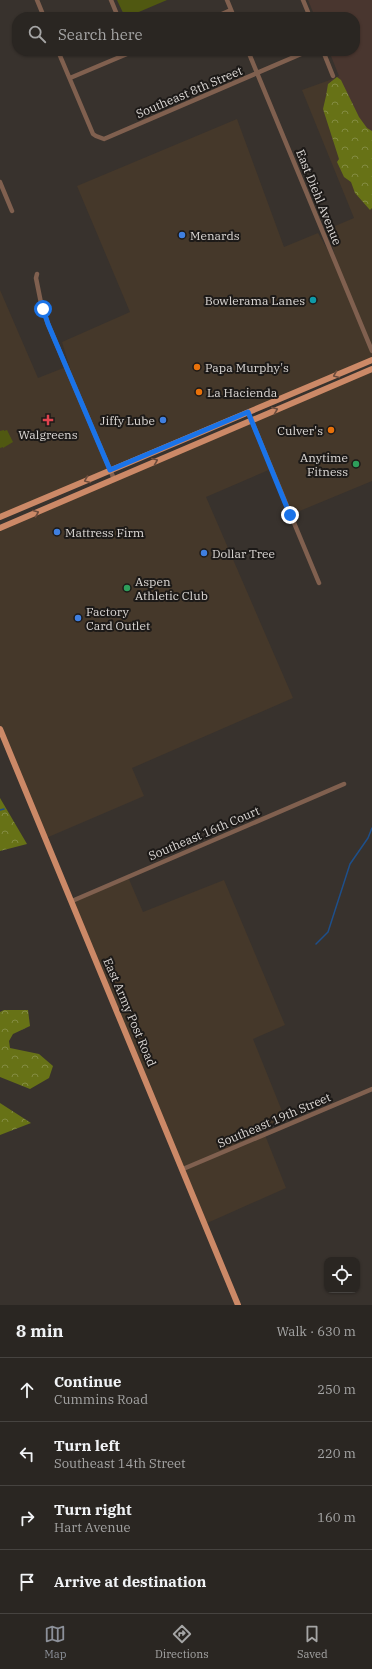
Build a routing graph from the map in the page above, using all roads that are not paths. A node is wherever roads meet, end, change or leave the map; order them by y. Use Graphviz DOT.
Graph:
graph roads {
  1 [pos="37,0"];
  2 [pos="111,0"];
  3 [pos="227,0"];
  4 [pos="302,0"];
  5 [pos="231,10"];
  6 [pos="42,12"];
  7 [pos="116,12"];
  8 [pos="226,12"];
  9 [pos="308,12"];
  10 [pos="60,56"];
  11 [pos="121,56"];
  12 [pos="250,56"];
  13 [pos="296,56"];
  14 [pos="326,56"];
  15 [pos="257,73"];
  16 [pos="333,76"];
  17 [pos="70,78"];
  18 [pos="0,182"];
  19 [pos="12,211"];
  20 [pos="38,274"];
  21 [pos="372,351"];
  22 [pos="372,360"];
  23 [pos="372,369"];
  24 [pos="248,412"];
  25 [pos="251,420"];
  26 [pos="110,470"];
  27 [pos="114,479"];
  28 [pos="0,517"];
  29 [pos="0,528"];
  30 [pos="319,583"];
  31 [pos="0,729"];
  32 [pos="344,784"];
  33 [pos="72,901"];
  34 [pos="372,1089"];
  35 [pos="183,1169"];
  36 [pos="238,1305"];
  1 -- 6 [label="street"];
  2 -- 7 [label="street"];
  3 -- 5 [label="street"];
  4 -- 9 [label="street"];
  5 -- 8 [label="street"];
  10 -- 17 [label="street"];
  11 -- 17 [label="street"];
  12 -- 15 [label="street, East Diehl Avenue"];
  13 -- 15 [label="street, Southeast 8th Street"];
  14 -- 16 [label="street"];
  15 -- 17 [label="street, Southeast 8th Street"];
  15 -- 21 [label="street, East Diehl Avenue"];
  18 -- 19 [label="street"];
  20 -- 26 [label="street"];
  22 -- 24 [label="main road, one-way"];
  25 -- 23 [label="main road, one-way"];
  24 -- 25 [label="street"];
  24 -- 26 [label="main road"];
  27 -- 25 [label="main road, one-way"];
  25 -- 30 [label="street"];
  26 -- 27 [label="street"];
  26 -- 28 [label="main road, one-way"];
  29 -- 27 [label="main road, one-way"];
  31 -- 33 [label="main road, East Army Post Road"];
  32 -- 33 [label="street, Southeast 16th Court"];
  33 -- 35 [label="main road, East Army Post Road"];
  34 -- 35 [label="street, Southeast 19th Street"];
  35 -- 36 [label="main road, East Army Post Road"];
}
